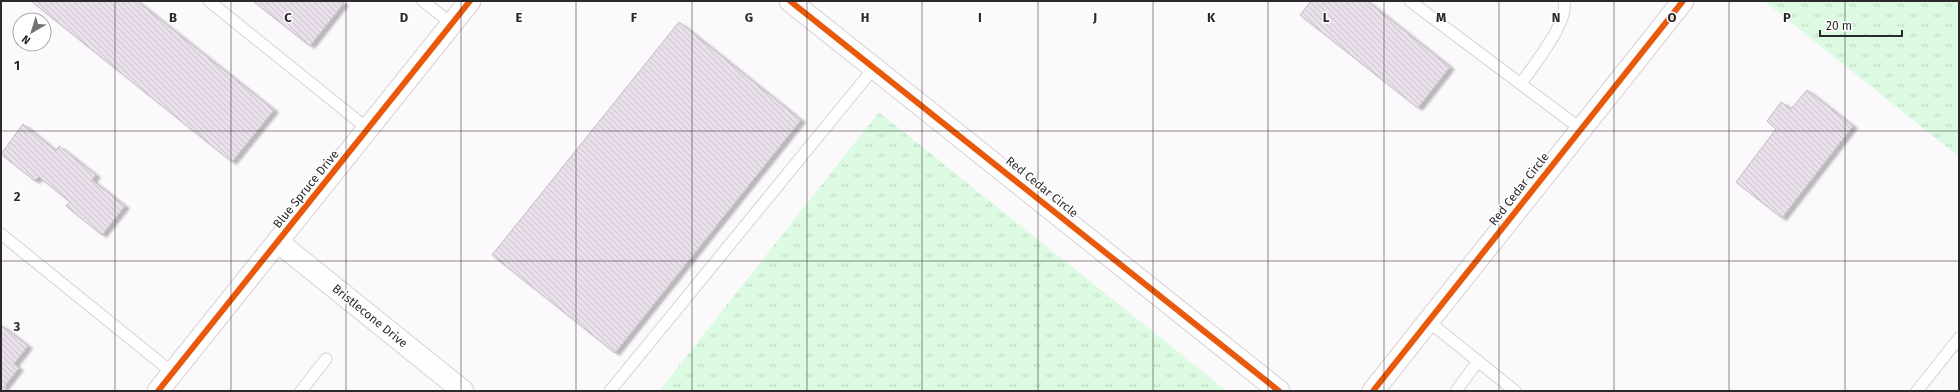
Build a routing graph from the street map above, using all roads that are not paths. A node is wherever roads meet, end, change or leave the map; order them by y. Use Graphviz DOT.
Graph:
graph roads {
  1 [pos="209,1"];
  2 [pos="423,1"];
  3 [pos="470,1"];
  4 [pos="790,1"];
  5 [pos="1410,1"];
  6 [pos="1564,1"];
  7 [pos="1683,1"];
  8 [pos="452,24"];
  9 [pos="874,68"];
  10 [pos="1521,84"];
  11 [pos="368,129"];
  12 [pos="1581,129"];
  13 [pos="1,234"];
  14 [pos="278,242"];
  15 [pos="1428,321"];
  16 [pos="1959,338"];
  17 [pos="326,360"];
  18 [pos="1478,361"];
  19 [pos="173,373"];
  20 [pos="158,391"];
  21 [pos="301,391"];
  22 [pos="463,391"];
  23 [pos="610,391"];
  24 [pos="1279,391"];
  25 [pos="1373,391"];
  26 [pos="1456,391"];
  27 [pos="1515,391"];
  28 [pos="1917,391"];
  1 -- 11 [label="lane"];
  2 -- 8 [label="lane"];
  3 -- 8 [label="street, Blue Spruce Drive"];
  4 -- 9 [label="street, Red Cedar Circle"];
  5 -- 10 [label="lane"];
  6 -- 10 [label="lane"];
  7 -- 12 [label="street, Red Cedar Circle"];
  8 -- 11 [label="street, Blue Spruce Drive"];
  9 -- 23 [label="lane"];
  9 -- 24 [label="street, Red Cedar Circle"];
  10 -- 12 [label="lane"];
  11 -- 14 [label="street, Blue Spruce Drive"];
  12 -- 15 [label="street, Red Cedar Circle"];
  13 -- 19 [label="lane"];
  14 -- 19 [label="street, Blue Spruce Drive"];
  14 -- 22 [label="street, Bristlecone Drive"];
  15 -- 18 [label="lane"];
  15 -- 25 [label="street, Red Cedar Circle"];
  16 -- 28 [label="lane"];
  17 -- 21 [label="lane"];
  18 -- 26 [label="lane"];
  18 -- 27 [label="lane"];
  19 -- 20 [label="street, Blue Spruce Drive"];
}
